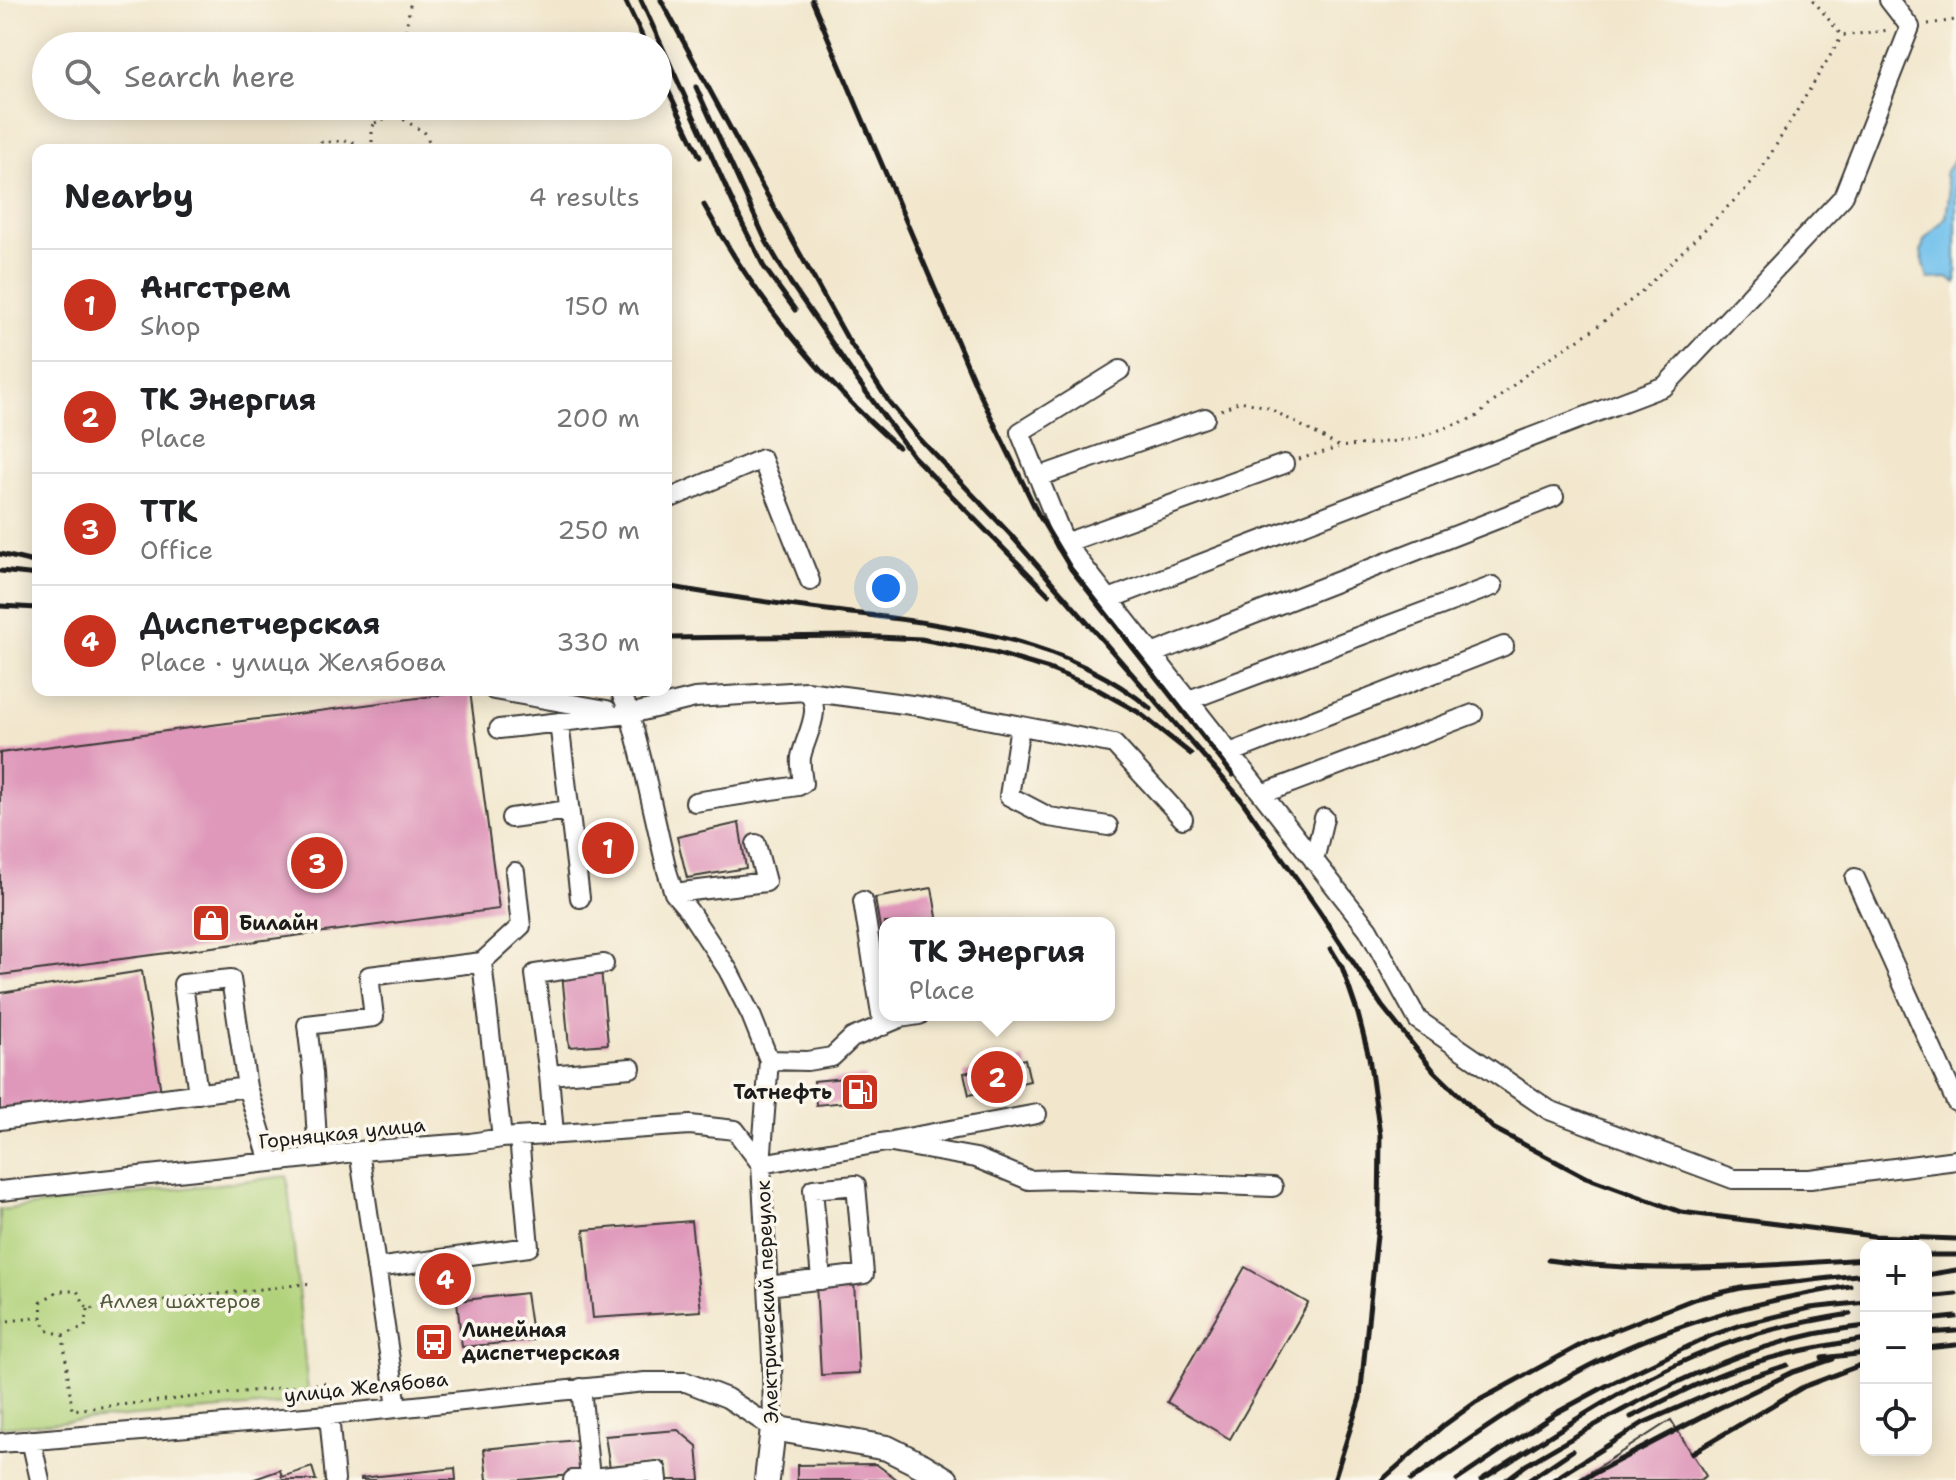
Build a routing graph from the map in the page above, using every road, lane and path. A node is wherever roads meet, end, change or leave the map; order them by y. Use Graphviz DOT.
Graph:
graph roads {
  1 [pos="411,0"];
  2 [pos="1813,0"];
  3 [pos="1889,0"];
  4 [pos="1956,20"];
  5 [pos="1910,27"];
  6 [pos="405,32"];
  7 [pos="1842,36"];
  8 [pos="377,120"];
  9 [pos="382,120"];
  10 [pos="404,120"];
  11 [pos="375,123"];
  12 [pos="320,144"];
  13 [pos="355,144"];
  14 [pos="372,144"];
  15 [pos="430,144"];
  16 [pos="1120,370"];
  17 [pos="1205,418"];
  18 [pos="1340,447"];
  19 [pos="1284,464"];
  20 [pos="1038,477"];
  21 [pos="672,497"];
  22 [pos="1554,497"];
  23 [pos="1065,543"];
  24 [pos="810,581"];
  25 [pos="1493,586"];
  26 [pos="1109,599"];
  27 [pos="1504,646"];
  28 [pos="1152,654"];
  29 [pos="806,691"];
  30 [pos="528,696"];
  31 [pos="622,696"];
  32 [pos="1189,700"];
  33 [pos="630,714"];
  34 [pos="1473,714"];
  35 [pos="559,722"];
  36 [pos="1020,726"];
  37 [pos="499,729"];
  38 [pos="1230,753"];
  39 [pos="1262,794"];
  40 [pos="695,802"];
  41 [pos="569,810"];
  42 [pos="511,818"];
  43 [pos="1324,818"];
  44 [pos="1183,819"];
  45 [pos="1108,826"];
  46 [pos="756,844"];
  47 [pos="1314,861"];
  48 [pos="515,872"];
  49 [pos="1855,878"];
  50 [pos="674,893"];
  51 [pos="580,898"];
  52 [pos="863,901"];
  53 [pos="482,962"];
  54 [pos="604,964"];
  55 [pos="879,1001"];
  56 [pos="882,1021"];
  57 [pos="894,1021"];
  58 [pos="883,1026"];
  59 [pos="769,1060"];
  60 [pos="631,1068"];
  61 [pos="549,1075"];
  62 [pos="247,1087"];
  63 [pos="198,1094"];
  64 [pos="1956,1102"];
  65 [pos="1037,1114"];
  66 [pos="0,1120"];
  67 [pos="690,1125"];
  68 [pos="554,1134"];
  69 [pos="511,1138"];
  70 [pos="886,1142"];
  71 [pos="359,1151"];
  72 [pos="318,1157"];
  73 [pos="1956,1160"];
  74 [pos="270,1162"];
  75 [pos="761,1164"];
  76 [pos="1273,1187"];
  77 [pos="0,1191"];
  78 [pos="376,1268"];
  79 [pos="821,1280"];
  80 [pos="313,1283"];
  81 [pos="768,1286"];
  82 [pos="88,1309"];
  83 [pos="42,1317"];
  84 [pos="0,1322"];
  85 [pos="63,1335"];
  86 [pos="328,1383"];
  87 [pos="581,1388"];
  88 [pos="397,1407"];
  89 [pos="329,1415"];
  90 [pos="773,1428"];
  91 [pos="31,1440"];
  92 [pos="0,1443"];
  93 [pos="582,1479"];
  94 [pos="40,1480"];
  95 [pos="335,1480"];
  96 [pos="658,1480"];
  97 [pos="767,1480"];
  98 [pos="946,1480"];
  1 -- 6 [label="path"];
  2 -- 7 [label="path"];
  3 -- 5 [label="street"];
  4 -- 5 [label="path"];
  5 -- 7 [label="path"];
  5 -- 26 [label="street"];
  7 -- 18 [label="path"];
  8 -- 11 [label="path"];
  9 -- 11 [label="path"];
  10 -- 15 [label="path"];
  11 -- 14 [label="path"];
  12 -- 13 [label="path"];
  16 -- 20 [label="street"];
  17 -- 18 [label="path"];
  17 -- 20 [label="street"];
  18 -- 19 [label="path"];
  19 -- 23 [label="street"];
  20 -- 23 [label="street"];
  21 -- 24 [label="street"];
  22 -- 28 [label="street"];
  23 -- 26 [label="street"];
  25 -- 32 [label="street"];
  26 -- 28 [label="street"];
  27 -- 38 [label="street"];
  28 -- 32 [label="street"];
  29 -- 33 [label="street"];
  29 -- 36 [label="street"];
  29 -- 40 [label="street"];
  30 -- 33 [label="street"];
  31 -- 33 [label="street"];
  32 -- 38 [label="street"];
  33 -- 35 [label="street"];
  33 -- 50 [label="street"];
  34 -- 39 [label="street"];
  35 -- 37 [label="street"];
  35 -- 41 [label="street"];
  36 -- 44 [label="street"];
  36 -- 45 [label="street"];
  38 -- 39 [label="street"];
  39 -- 47 [label="street"];
  41 -- 42 [label="street"];
  41 -- 51 [label="street"];
  43 -- 47 [label="street"];
  46 -- 50 [label="street"];
  47 -- 73 [label="street"];
  48 -- 53 [label="street"];
  49 -- 64 [label="street"];
  50 -- 59 [label="street"];
  52 -- 55 [label="street"];
  53 -- 69 [label="street"];
  53 -- 72 [label="street"];
  54 -- 61 [label="street"];
  56 -- 58 [label="street"];
  57 -- 58 [label="street"];
  58 -- 59 [label="street"];
  59 -- 75 [label="street"];
  60 -- 61 [label="street"];
  61 -- 68 [label="street"];
  62 -- 63 [label="street"];
  62 -- 63 [label="street"];
  62 -- 74 [label="street"];
  63 -- 66 [label="street"];
  65 -- 70 [label="street"];
  67 -- 68 [label="street, Горняцкая улица"];
  67 -- 75 [label="street, Электрический переулок"];
  68 -- 69 [label="street, Горняцкая улица"];
  69 -- 71 [label="street, Горняцкая улица"];
  69 -- 78 [label="street"];
  70 -- 75 [label="street"];
  70 -- 76 [label="street"];
  71 -- 72 [label="street, Горняцкая улица"];
  71 -- 78 [label="street"];
  72 -- 74 [label="street, Горняцкая улица"];
  74 -- 77 [label="street, Горняцкая улица"];
  75 -- 81 [label="street, Электрический переулок"];
  78 -- 88 [label="street"];
  79 -- 79 [label="street"];
  79 -- 81 [label="street"];
  80 -- 82 [label="path"];
  81 -- 90 [label="street, Электрический переулок"];
  82 -- 83 [label="path"];
  82 -- 85 [label="path"];
  83 -- 84 [label="path"];
  83 -- 85 [label="path"];
  85 -- 86 [label="path"];
  87 -- 88 [label="street, улица Желябова"];
  87 -- 90 [label="street, улица Желябова"];
  87 -- 93 [label="street"];
  88 -- 89 [label="street, улица Желябова"];
  89 -- 91 [label="street, улица Желябова"];
  89 -- 95 [label="street"];
  90 -- 97 [label="main road, Электрический переулок"];
  90 -- 98 [label="main road"];
  91 -- 92 [label="street, улица Желябова"];
  91 -- 94 [label="street"];
  93 -- 96 [label="street"];
}
